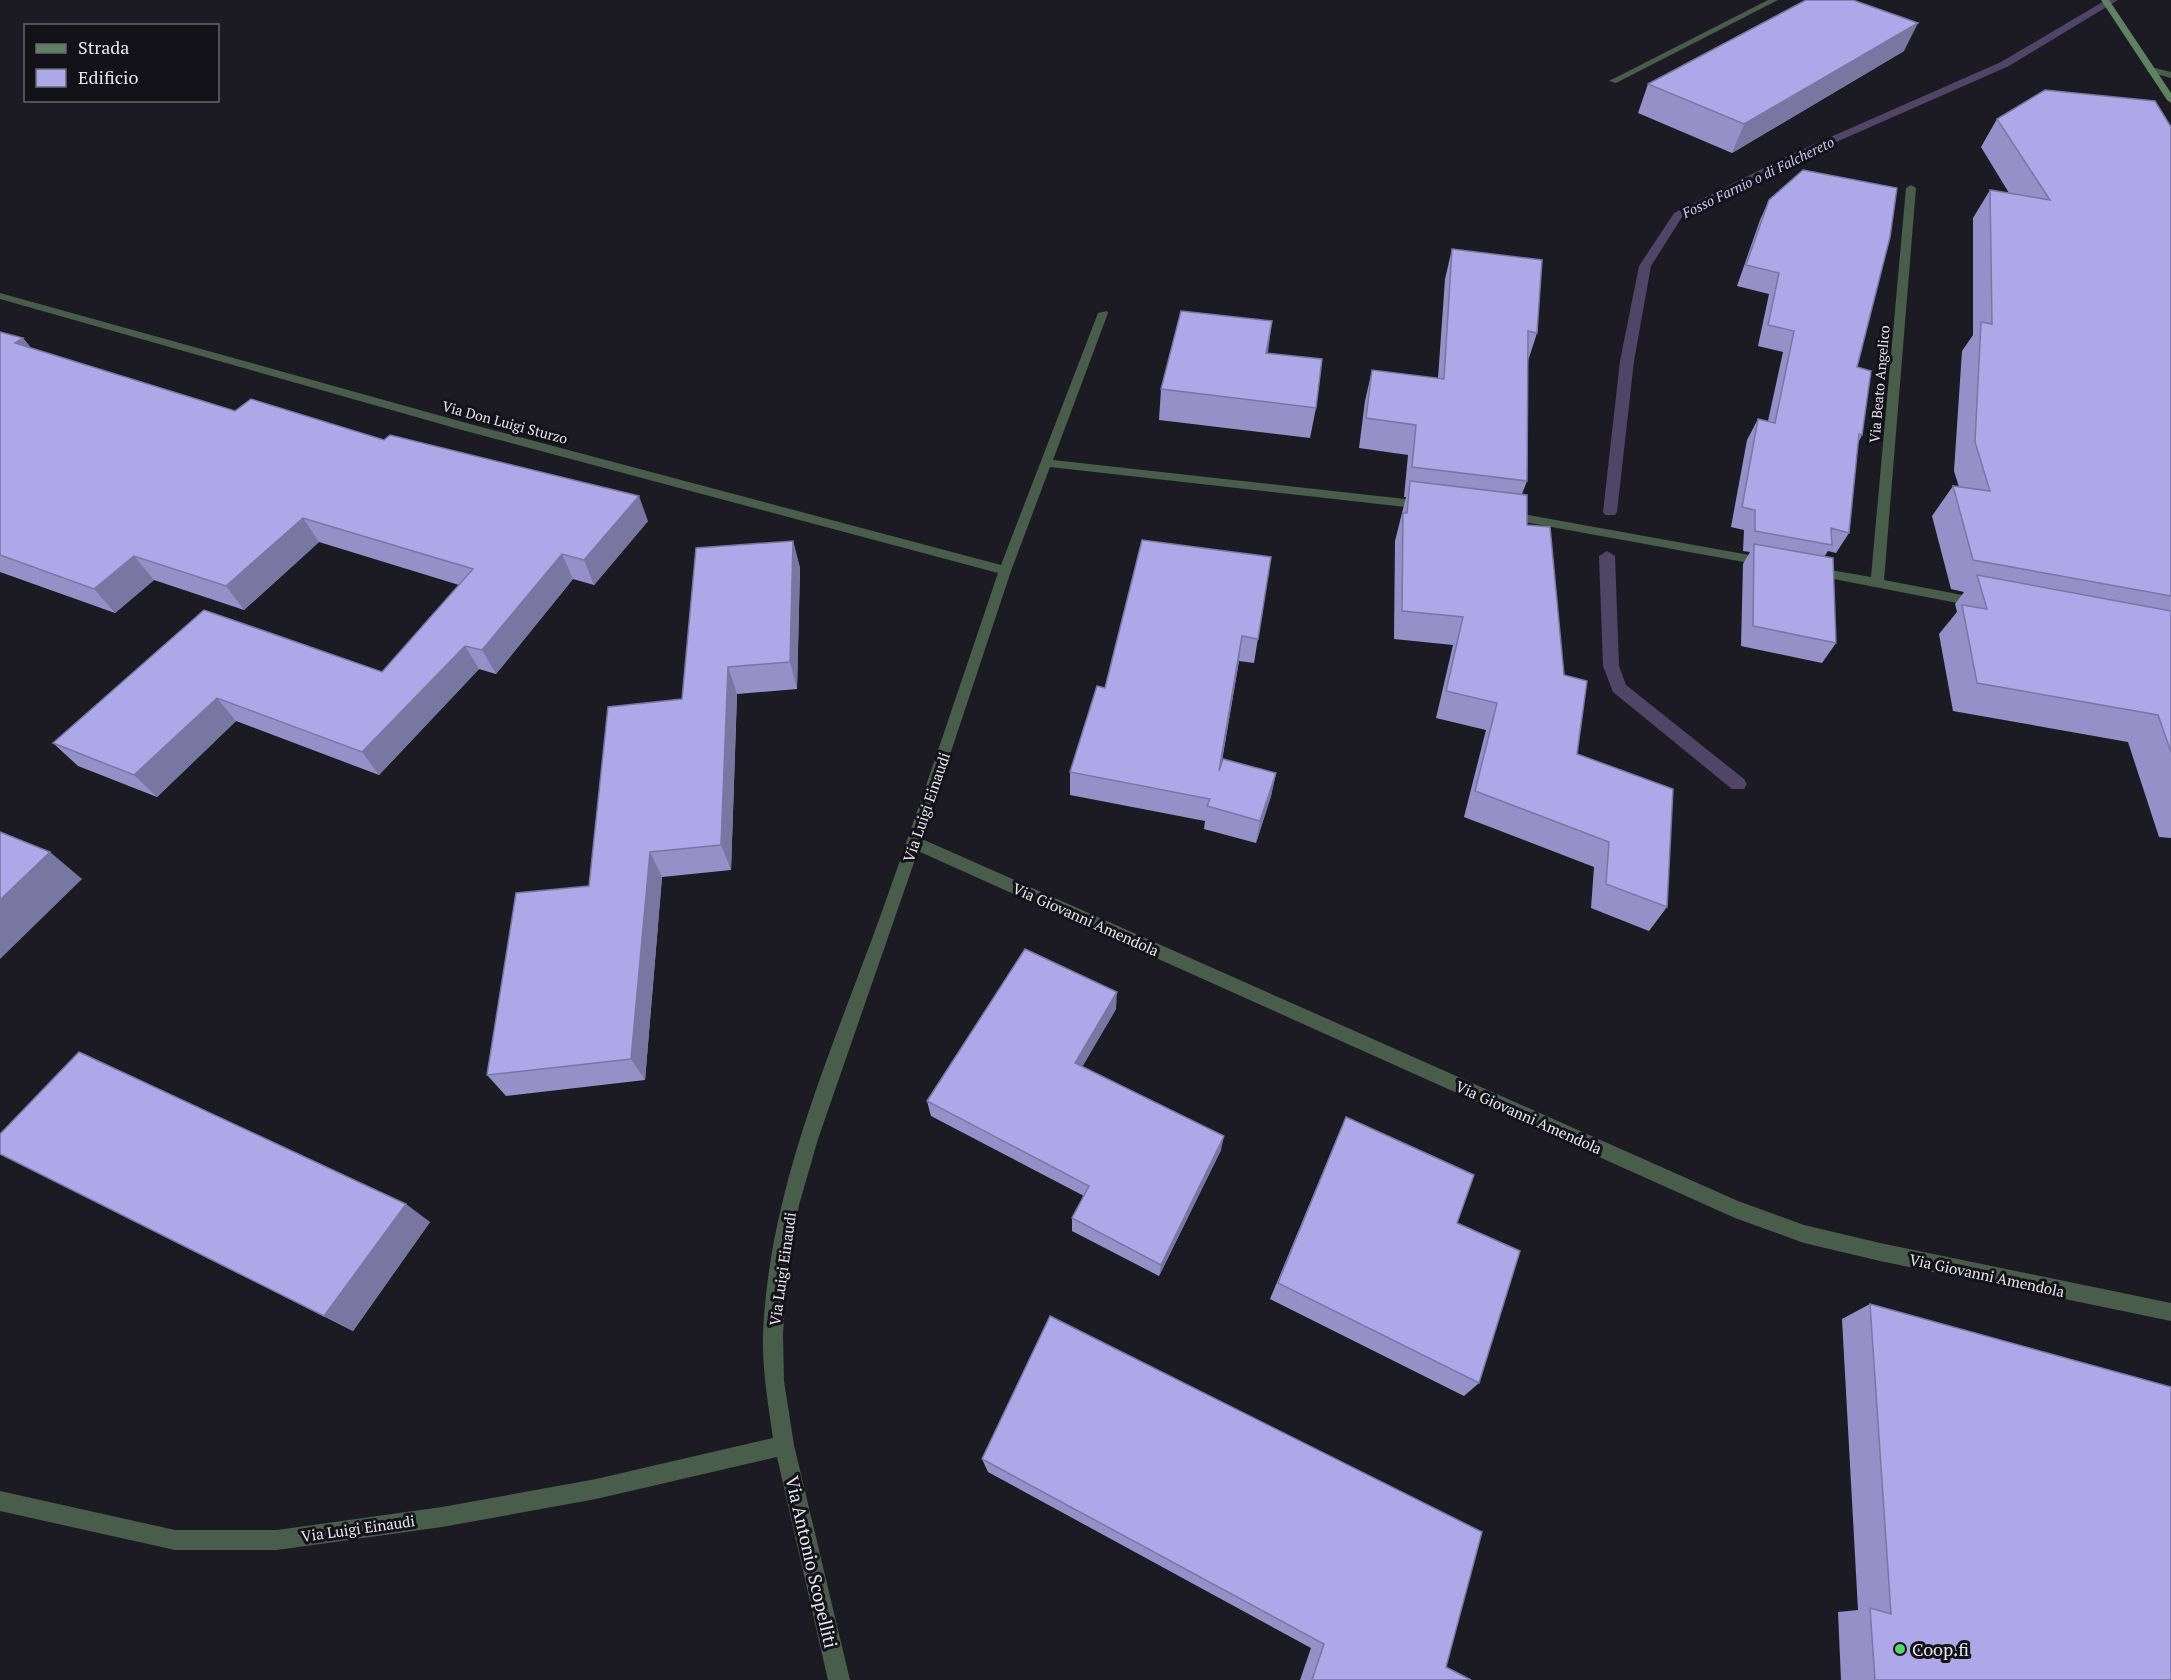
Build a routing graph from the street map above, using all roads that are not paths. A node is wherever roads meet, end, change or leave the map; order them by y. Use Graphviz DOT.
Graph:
graph roads {
  1 [pos="1774,0"];
  2 [pos="2105,0"];
  3 [pos="2151,70"];
  4 [pos="2171,75"];
  5 [pos="1613,81"];
  6 [pos="2171,100"];
  7 [pos="1911,188"];
  8 [pos="0,296"];
  9 [pos="1103,313"];
  10 [pos="1047,463"];
  11 [pos="1438,507"];
  12 [pos="1495,514"];
  13 [pos="1005,570"];
  14 [pos="1877,583"];
  15 [pos="1995,604"];
  16 [pos="914,842"];
  17 [pos="2171,1312"];
  18 [pos="784,1445"];
  19 [pos="0,1501"];
  20 [pos="839,1680"];
  1 -- 5 [label="street"];
  2 -- 3 [label="main road"];
  3 -- 4 [label="street"];
  3 -- 6 [label="main road"];
  7 -- 14 [label="street, Via Beato Angelico"];
  8 -- 13 [label="street, Via Don Luigi Sturzo"];
  9 -- 10 [label="street, Via Luigi Einaudi"];
  10 -- 11 [label="street"];
  10 -- 13 [label="street, Via Luigi Einaudi"];
  12 -- 14 [label="street"];
  13 -- 16 [label="street, Via Luigi Einaudi"];
  14 -- 15 [label="street"];
  16 -- 17 [label="street, Via Giovanni Amendola"];
  16 -- 18 [label="street, Via Luigi Einaudi"];
  18 -- 19 [label="street, Via Luigi Einaudi"];
  18 -- 20 [label="street, Via Antonio Scopelliti"];
}
